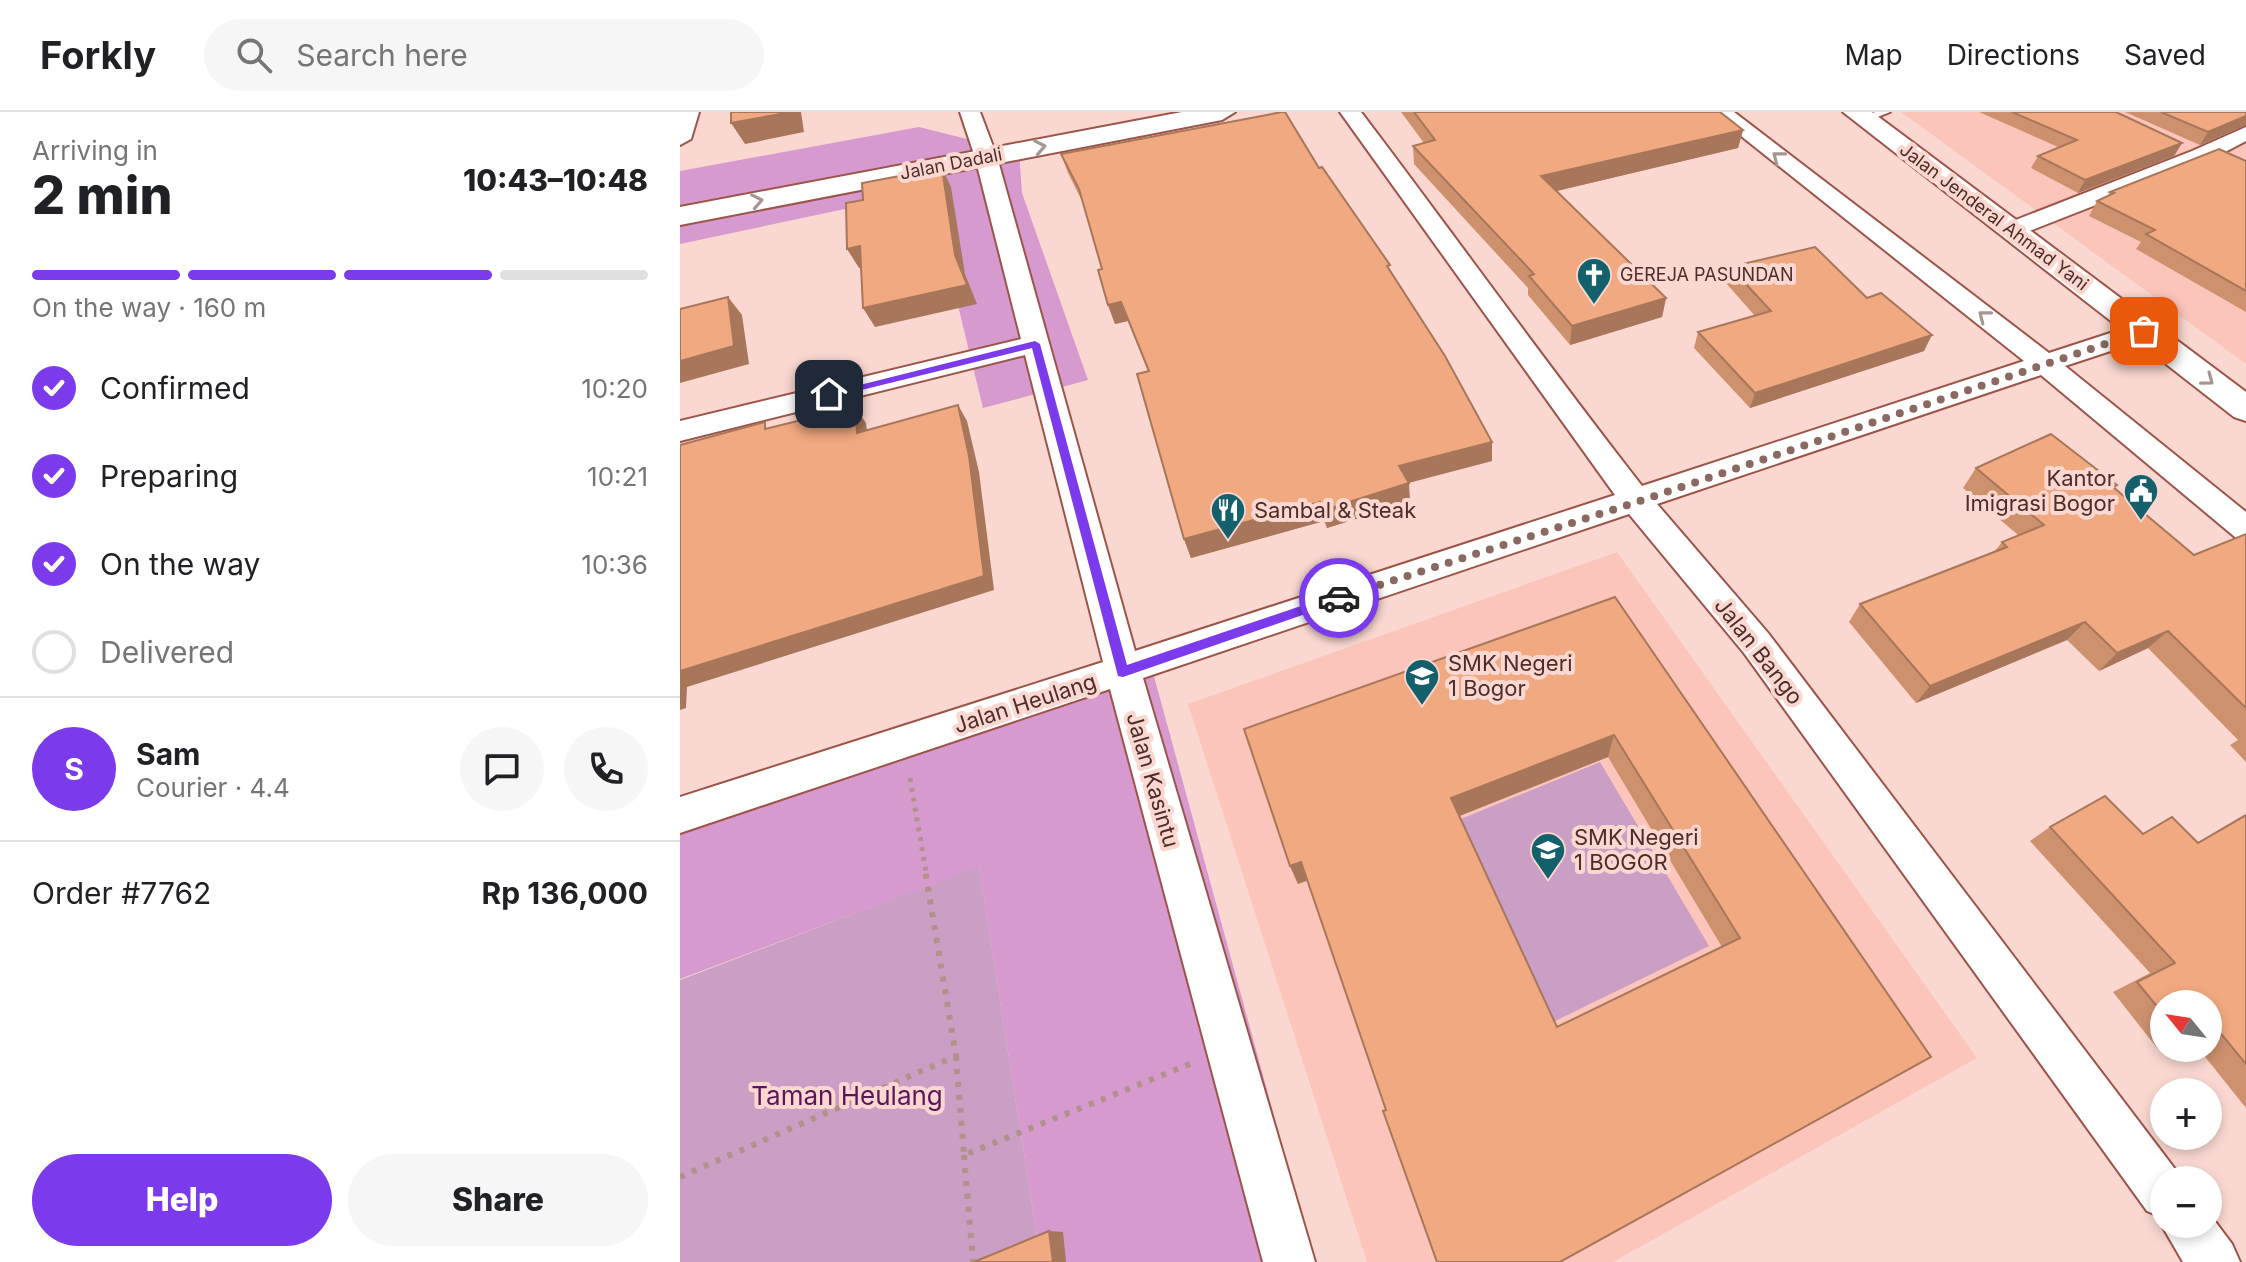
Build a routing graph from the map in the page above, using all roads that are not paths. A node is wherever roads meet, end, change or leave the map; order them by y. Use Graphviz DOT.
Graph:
graph roads {
  1 [pos="689,112"];
  2 [pos="970,112"];
  3 [pos="1222,112"];
  4 [pos="1350,112"];
  5 [pos="1721,112"];
  6 [pos="1868,114"];
  7 [pos="2246,133"];
  8 [pos="680,139"];
  9 [pos="2171,143"];
  10 [pos="2200,156"];
  11 [pos="986,157"];
  12 [pos="680,216"];
  13 [pos="2011,230"];
  14 [pos="2144,331"];
  15 [pos="1035,344"];
  16 [pos="2045,364"];
  17 [pos="2246,409"];
  18 [pos="680,431"];
  19 [pos="1637,502"];
  20 [pos="2246,529"];
  21 [pos="1123,672"];
  22 [pos="680,815"];
  23 [pos="2150,1175"];
  24 [pos="2196,1238"];
  25 [pos="1289,1262"];
  26 [pos="2214,1262"];
  1 -- 8 [label="street"];
  2 -- 11 [label="street, Jalan Kasintu"];
  11 -- 3 [label="main road, Jalan Dadali, one-way"];
  4 -- 19 [label="street, Jalan Bango"];
  16 -- 5 [label="street, one-way"];
  6 -- 13 [label="main road, Jalan Jenderal Ahmad Yani"];
  7 -- 10 [label="street"];
  9 -- 10 [label="street"];
  10 -- 13 [label="street"];
  12 -- 11 [label="main road, Jalan Dadali, one-way"];
  11 -- 15 [label="street, Jalan Kasintu"];
  13 -- 14 [label="main road, Jalan Jenderal Ahmad Yani"];
  14 -- 16 [label="street, Jalan Heulang"];
  14 -- 17 [label="main road, Jalan Jenderal Ahmad Yani, one-way"];
  15 -- 18 [label="street"];
  15 -- 21 [label="street, Jalan Kasintu"];
  16 -- 19 [label="street, Jalan Heulang"];
  16 -- 20 [label="street"];
  19 -- 21 [label="street, Jalan Heulang"];
  19 -- 23 [label="street, Jalan Bango"];
  21 -- 22 [label="street, Jalan Heulang"];
  21 -- 25 [label="street, Jalan Kasintu"];
  24 -- 26 [label="street"];
}
